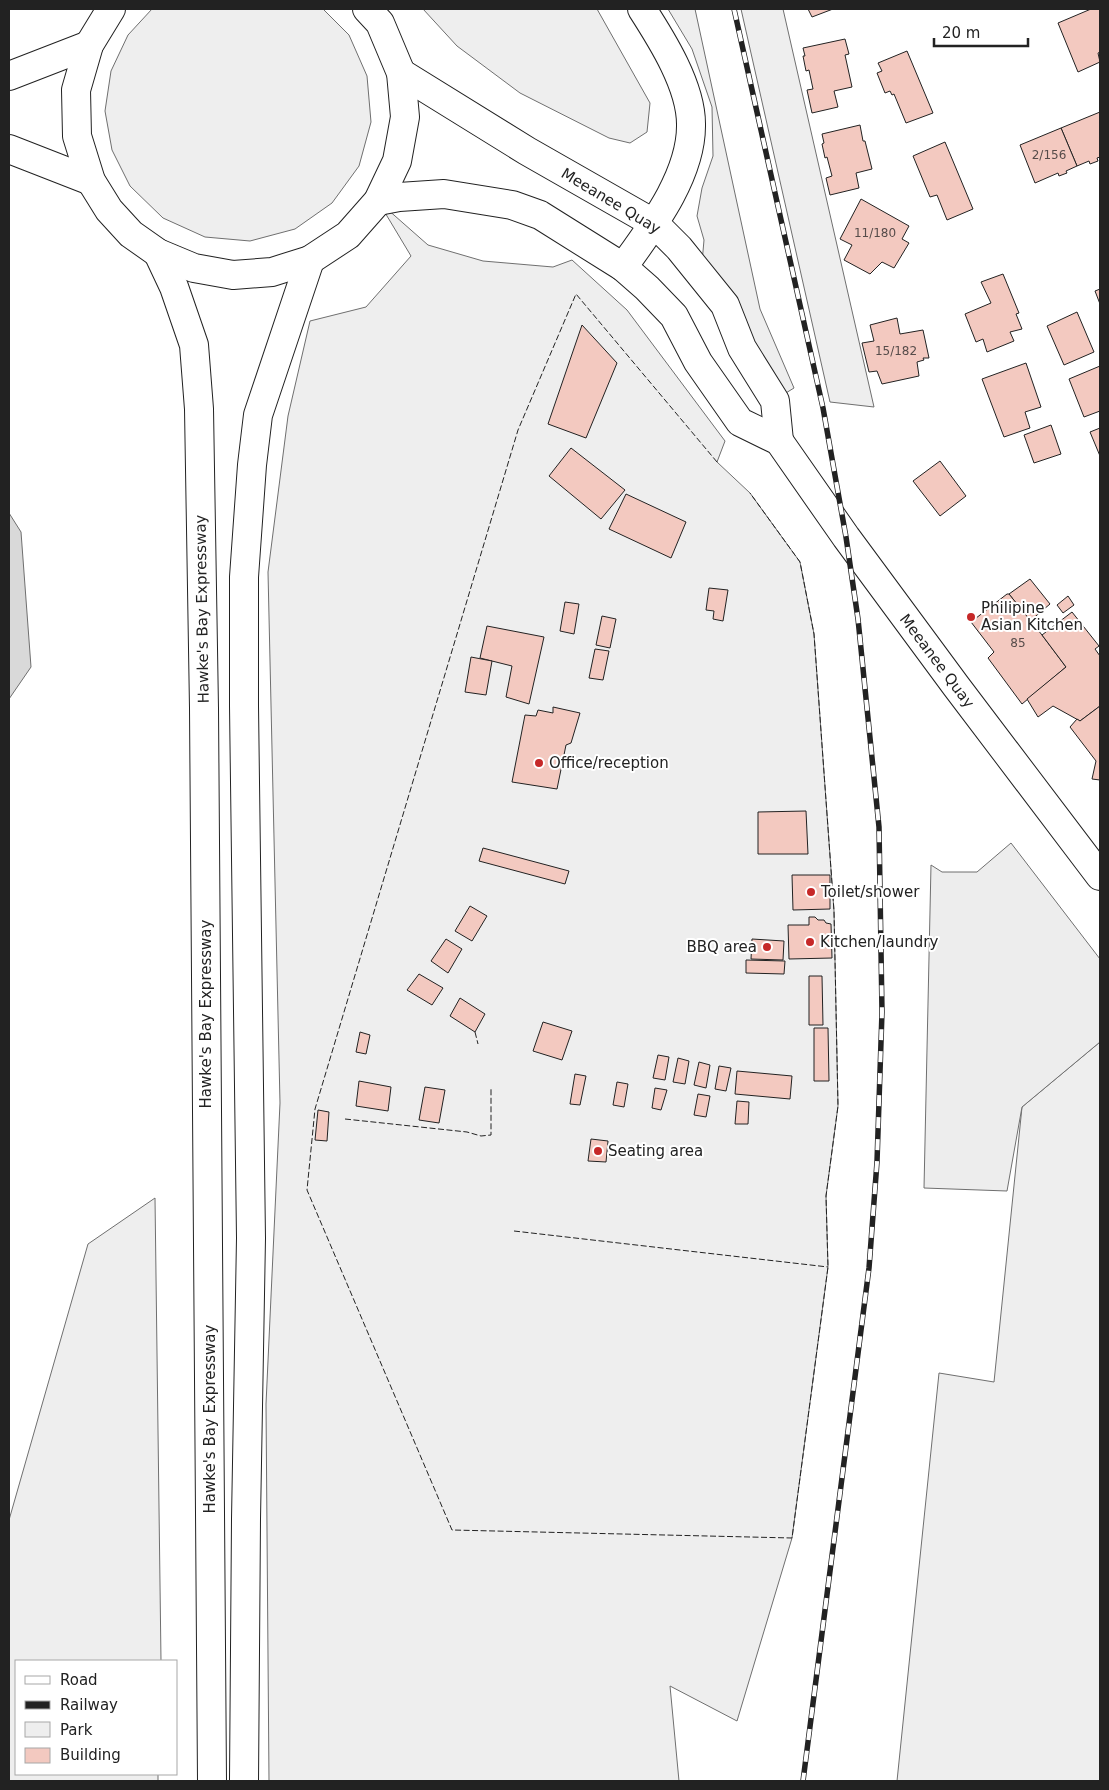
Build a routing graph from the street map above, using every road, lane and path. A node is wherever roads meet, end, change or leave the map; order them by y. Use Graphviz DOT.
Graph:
graph roads {
  1 [pos="111,9"];
  2 [pos="367,9"];
  3 [pos="642,9"];
  4 [pos="89,44"];
  5 [pos="400,73"];
  6 [pos="9,76"];
  7 [pos="9,149"];
  8 [pos="91,181"];
  9 [pos="378,201"];
  10 [pos="654,224"];
  11 [pos="158,253"];
  12 [pos="310,260"];
  13 [pos="623,267"];
  14 [pos="779,441"];
  15 [pos="1100,876"];
  16 [pos="212,1781"];
  17 [pos="244,1781"];
  1 -- 4 [label="main road"];
  2 -- 5 [label="main road"];
  3 -- 10 [label="main road"];
  4 -- 6 [label="main road"];
  4 -- 8 [label="main road"];
  5 -- 9 [label="main road"];
  5 -- 10 [label="main road, Meeanee Quay"];
  7 -- 8 [label="main road"];
  8 -- 11 [label="main road"];
  9 -- 12 [label="main road"];
  9 -- 13 [label="main road, Meeanee Quay"];
  10 -- 13 [label="main road"];
  10 -- 14 [label="main road, Meeanee Quay"];
  11 -- 12 [label="main road"];
  11 -- 16 [label="main road, Hawke's Bay Expressway"];
  12 -- 17 [label="main road"];
  13 -- 14 [label="main road, Meeanee Quay"];
  14 -- 15 [label="main road, Meeanee Quay"];
}
